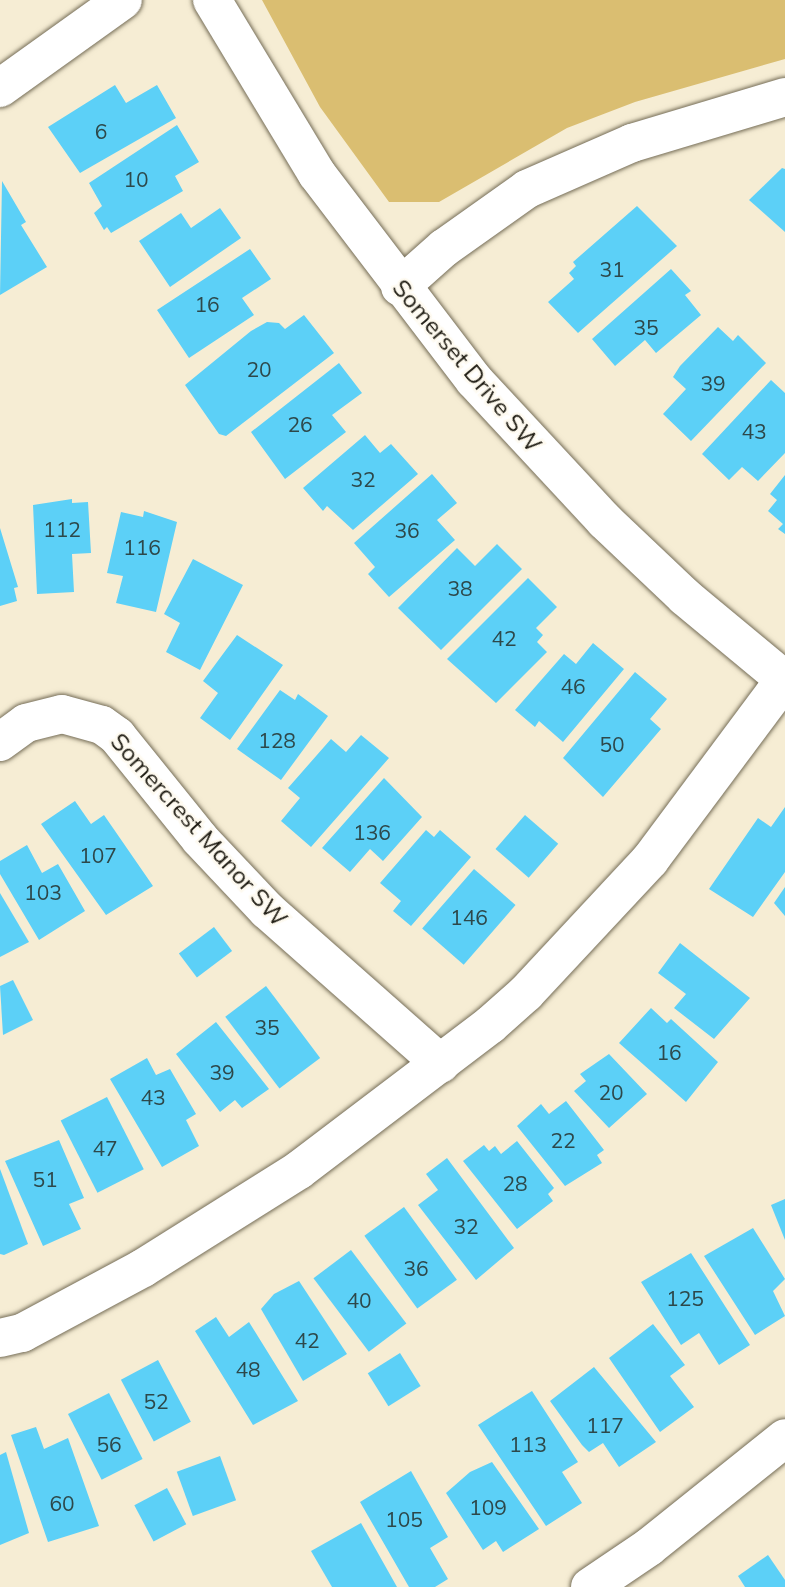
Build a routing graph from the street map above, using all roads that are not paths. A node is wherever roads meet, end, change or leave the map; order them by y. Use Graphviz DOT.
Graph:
graph roads {
  1 [pos="123,0"];
  2 [pos="212,0"];
  3 [pos="0,88"];
  4 [pos="785,97"];
  5 [pos="400,287"];
  6 [pos="785,680"];
  7 [pos="0,742"];
  8 [pos="442,1064"];
  9 [pos="0,1338"];
  10 [pos="785,1438"];
  11 [pos="590,1587"];
  1 -- 3 [label="street"];
  2 -- 5 [label="street, Somerset Drive SW"];
  4 -- 5 [label="street"];
  5 -- 6 [label="street, Somerset Drive SW"];
  6 -- 8 [label="street"];
  7 -- 8 [label="street, Somercrest Manor SW"];
  8 -- 9 [label="street"];
  10 -- 11 [label="street"];
}
